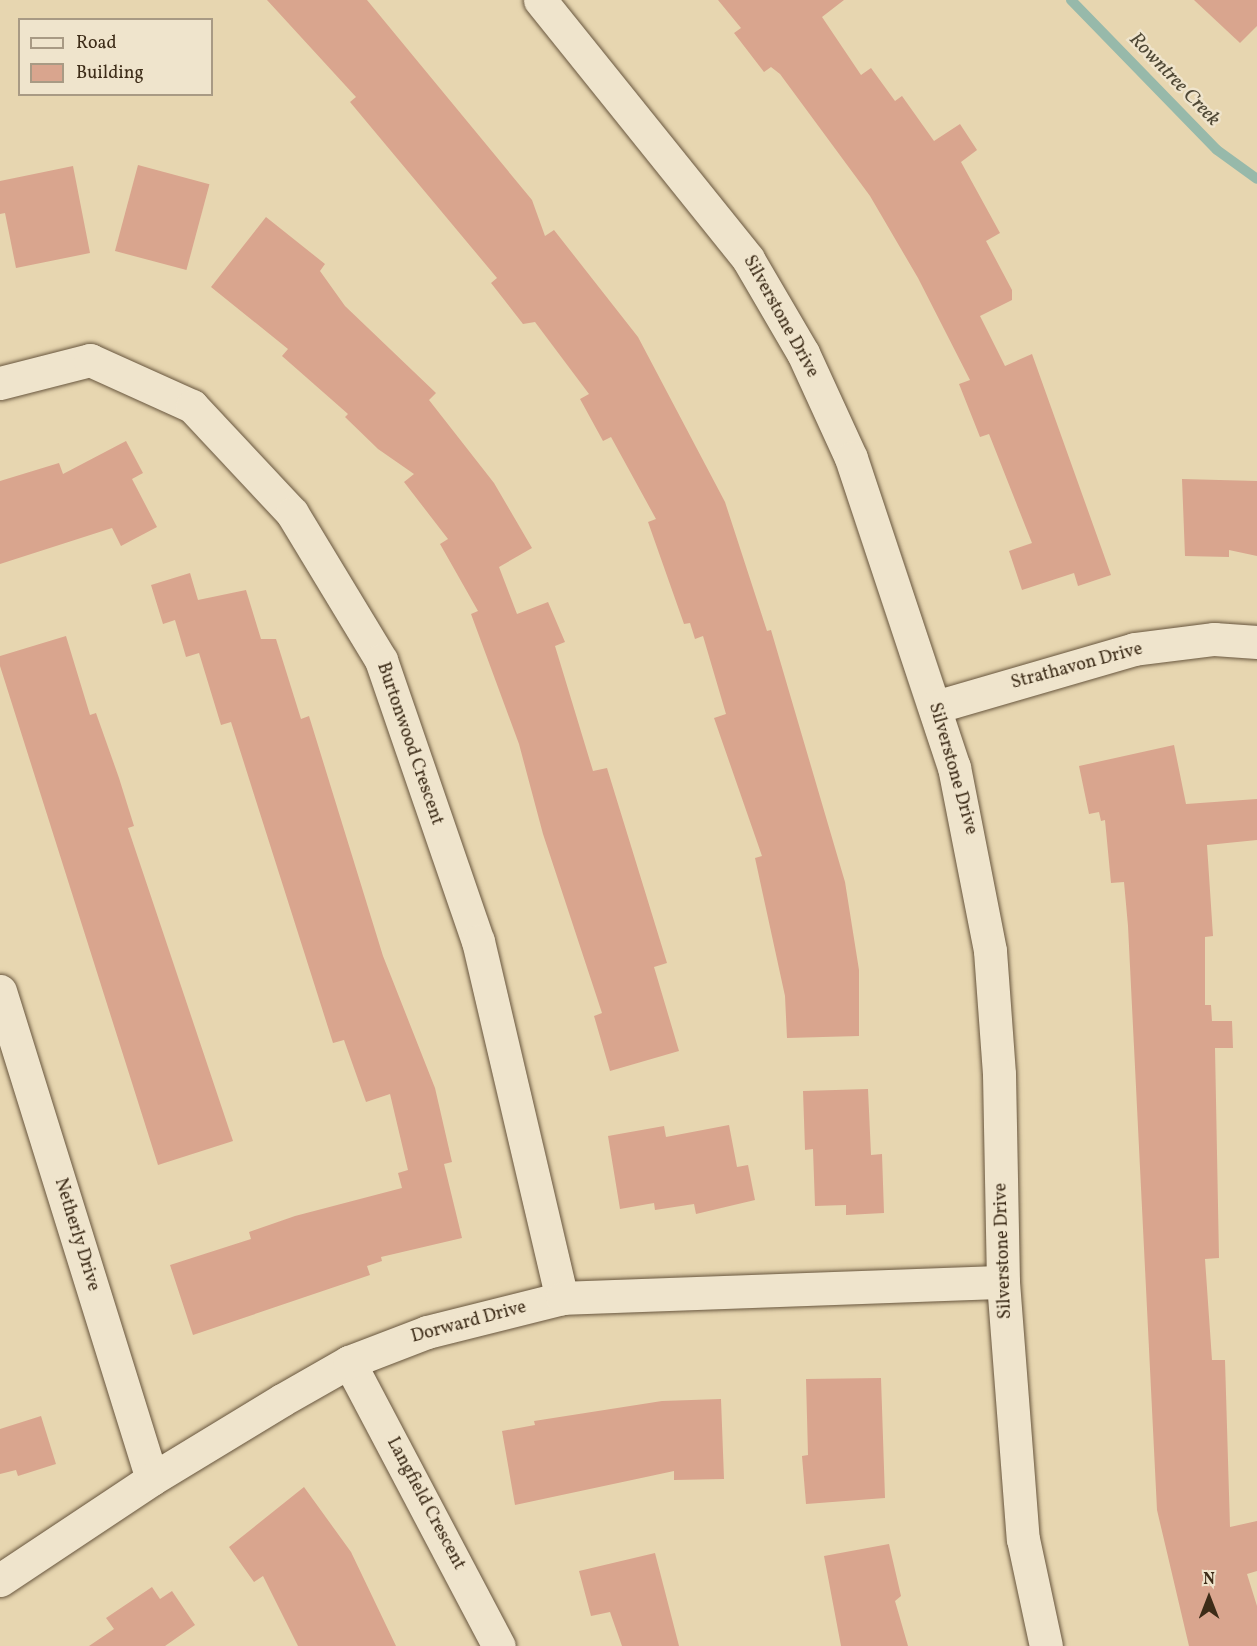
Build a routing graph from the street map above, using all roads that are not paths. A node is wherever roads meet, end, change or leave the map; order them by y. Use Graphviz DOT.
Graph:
graph roads {
  1 [pos="540,0"];
  2 [pos="0,383"];
  3 [pos="1257,642"];
  4 [pos="935,707"];
  5 [pos="0,991"];
  6 [pos="1003,1282"];
  7 [pos="562,1298"];
  8 [pos="349,1362"];
  9 [pos="152,1479"];
  10 [pos="0,1580"];
  11 [pos="499,1646"];
  12 [pos="1046,1646"];
  1 -- 4 [label="street, Silverstone Drive"];
  2 -- 7 [label="street, Burtonwood Crescent"];
  3 -- 4 [label="street, Strathavon Drive"];
  4 -- 6 [label="street, Silverstone Drive"];
  5 -- 9 [label="street, Netherly Drive"];
  6 -- 7 [label="street, Dorward Drive"];
  6 -- 12 [label="street, Silverstone Drive"];
  7 -- 8 [label="street, Dorward Drive"];
  8 -- 9 [label="street, Dorward Drive"];
  8 -- 11 [label="street, Langfield Crescent"];
  9 -- 10 [label="street, Dorward Drive"];
}
